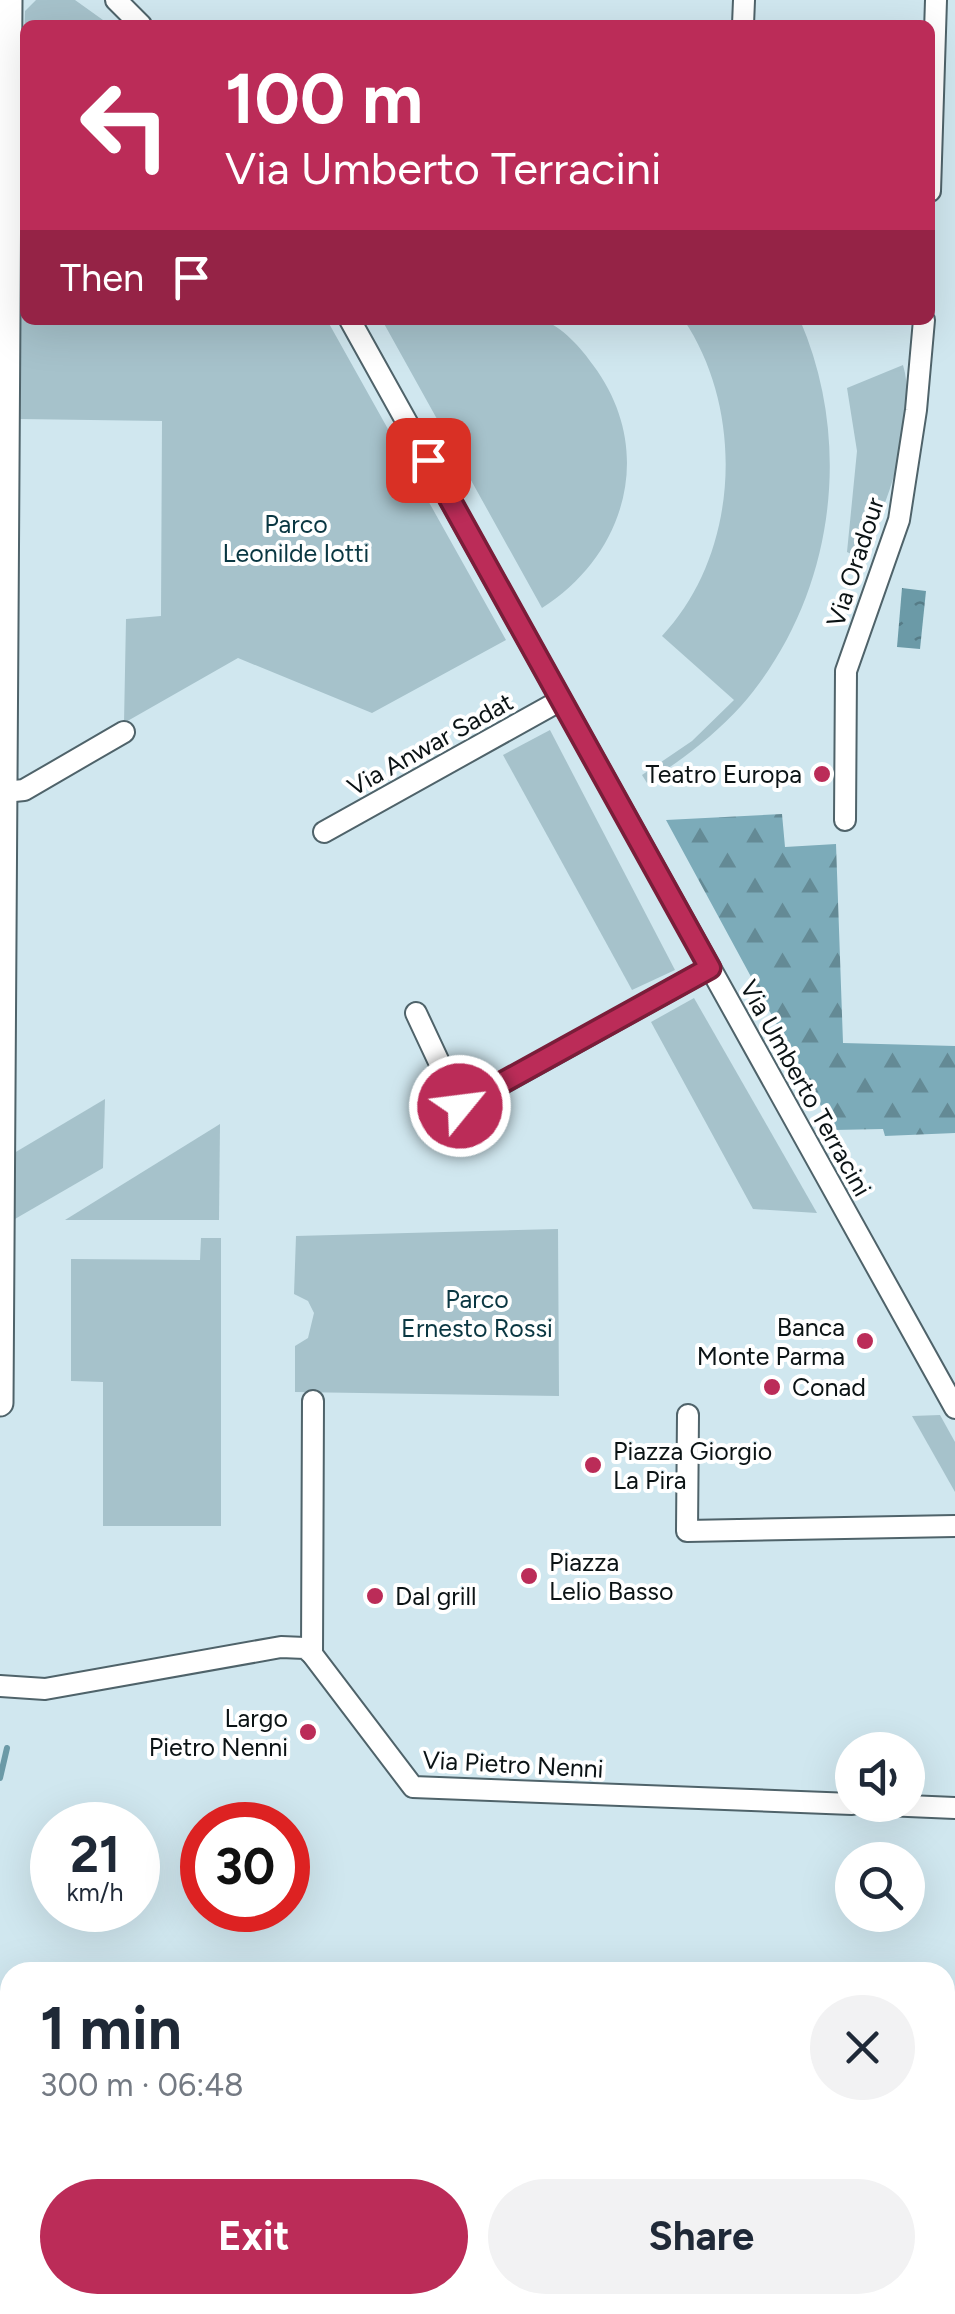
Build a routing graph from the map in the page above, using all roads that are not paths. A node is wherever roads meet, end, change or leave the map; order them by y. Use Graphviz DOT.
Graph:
graph roads {
  1 [pos="99,0"];
  2 [pos="936,0"];
  3 [pos="12,7"];
  4 [pos="129,14"];
  5 [pos="935,32"];
  6 [pos="353,325"];
  7 [pos="924,325"];
  8 [pos="3,358"];
  9 [pos="561,700"];
  10 [pos="124,732"];
  11 [pos="4,792"];
  12 [pos="846,820"];
  13 [pos="324,832"];
  14 [pos="710,968"];
  15 [pos="416,1013"];
  16 [pos="1,1101"];
  17 [pos="1,1149"];
  18 [pos="0,1206"];
  19 [pos="313,1401"];
  20 [pos="0,1403"];
  21 [pos="955,1408"];
  22 [pos="688,1416"];
  23 [pos="955,1526"];
  24 [pos="312,1654"];
  25 [pos="0,1686"];
  26 [pos="835,1803"];
  27 [pos="925,1807"];
  28 [pos="955,1808"];
  1 -- 4 [label="street"];
  2 -- 5 [label="street"];
  3 -- 8 [label="street"];
  6 -- 9 [label="street, Via Umberto Terracini"];
  7 -- 12 [label="street, Via Oradour"];
  8 -- 11 [label="street"];
  9 -- 13 [label="street, Via Anwar Sadat"];
  9 -- 14 [label="street, Via Umberto Terracini"];
  10 -- 11 [label="street"];
  11 -- 16 [label="street"];
  14 -- 15 [label="street"];
  14 -- 21 [label="street, Via Umberto Terracini"];
  16 -- 17 [label="street"];
  17 -- 18 [label="street"];
  18 -- 20 [label="street"];
  19 -- 24 [label="street"];
  22 -- 23 [label="street"];
  24 -- 25 [label="street"];
  24 -- 26 [label="street, Via Pietro Nenni"];
  27 -- 28 [label="street"];
}
